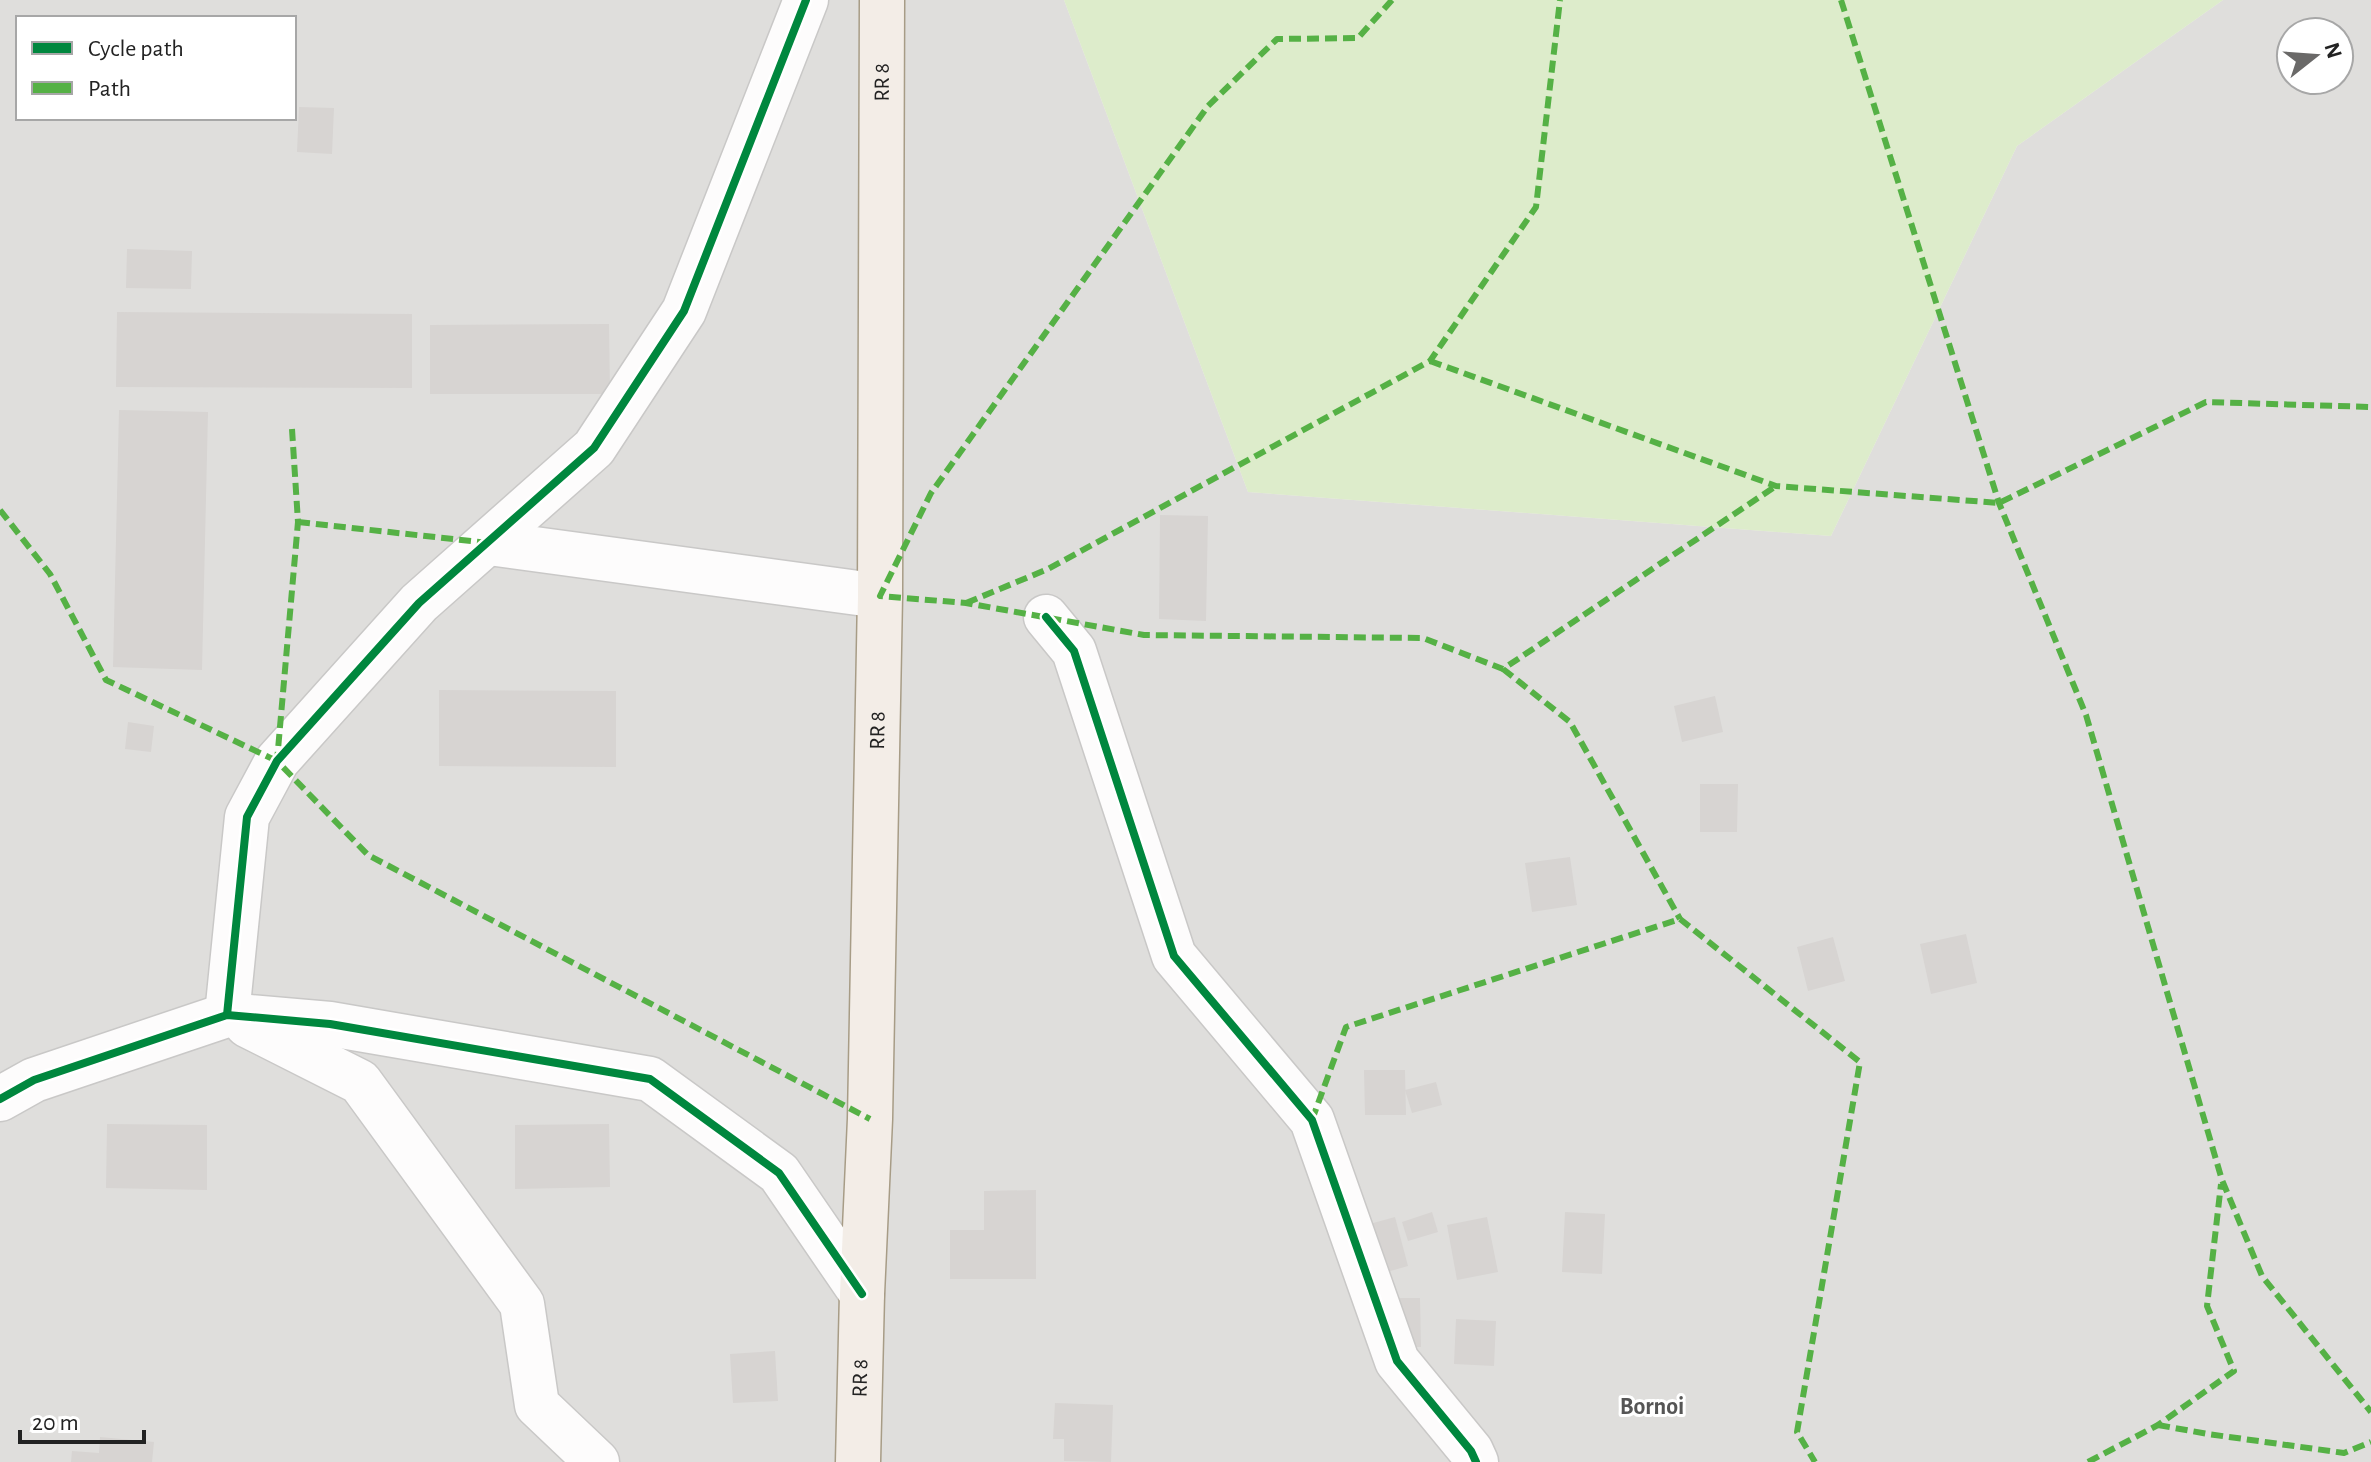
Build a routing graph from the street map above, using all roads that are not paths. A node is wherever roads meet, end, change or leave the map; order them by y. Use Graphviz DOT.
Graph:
graph roads {
  1 [pos="806,0"];
  2 [pos="882,0"];
  3 [pos="489,543"];
  4 [pos="880,596"];
  5 [pos="1046,617"];
  6 [pos="227,1015"];
  7 [pos="0,1099"];
  8 [pos="862,1294"];
  9 [pos="597,1462"];
  10 [pos="858,1462"];
  11 [pos="1476,1462"];
  1 -- 3 [label="street"];
  2 -- 4 [label="main road, RR 8 / RR 8"];
  3 -- 4 [label="street"];
  3 -- 6 [label="street"];
  4 -- 8 [label="main road, RR 8 / RR 8"];
  5 -- 11 [label="street"];
  6 -- 7 [label="street"];
  6 -- 8 [label="street"];
  6 -- 9 [label="street"];
  8 -- 10 [label="main road, RR 8 / RR 8"];
}
